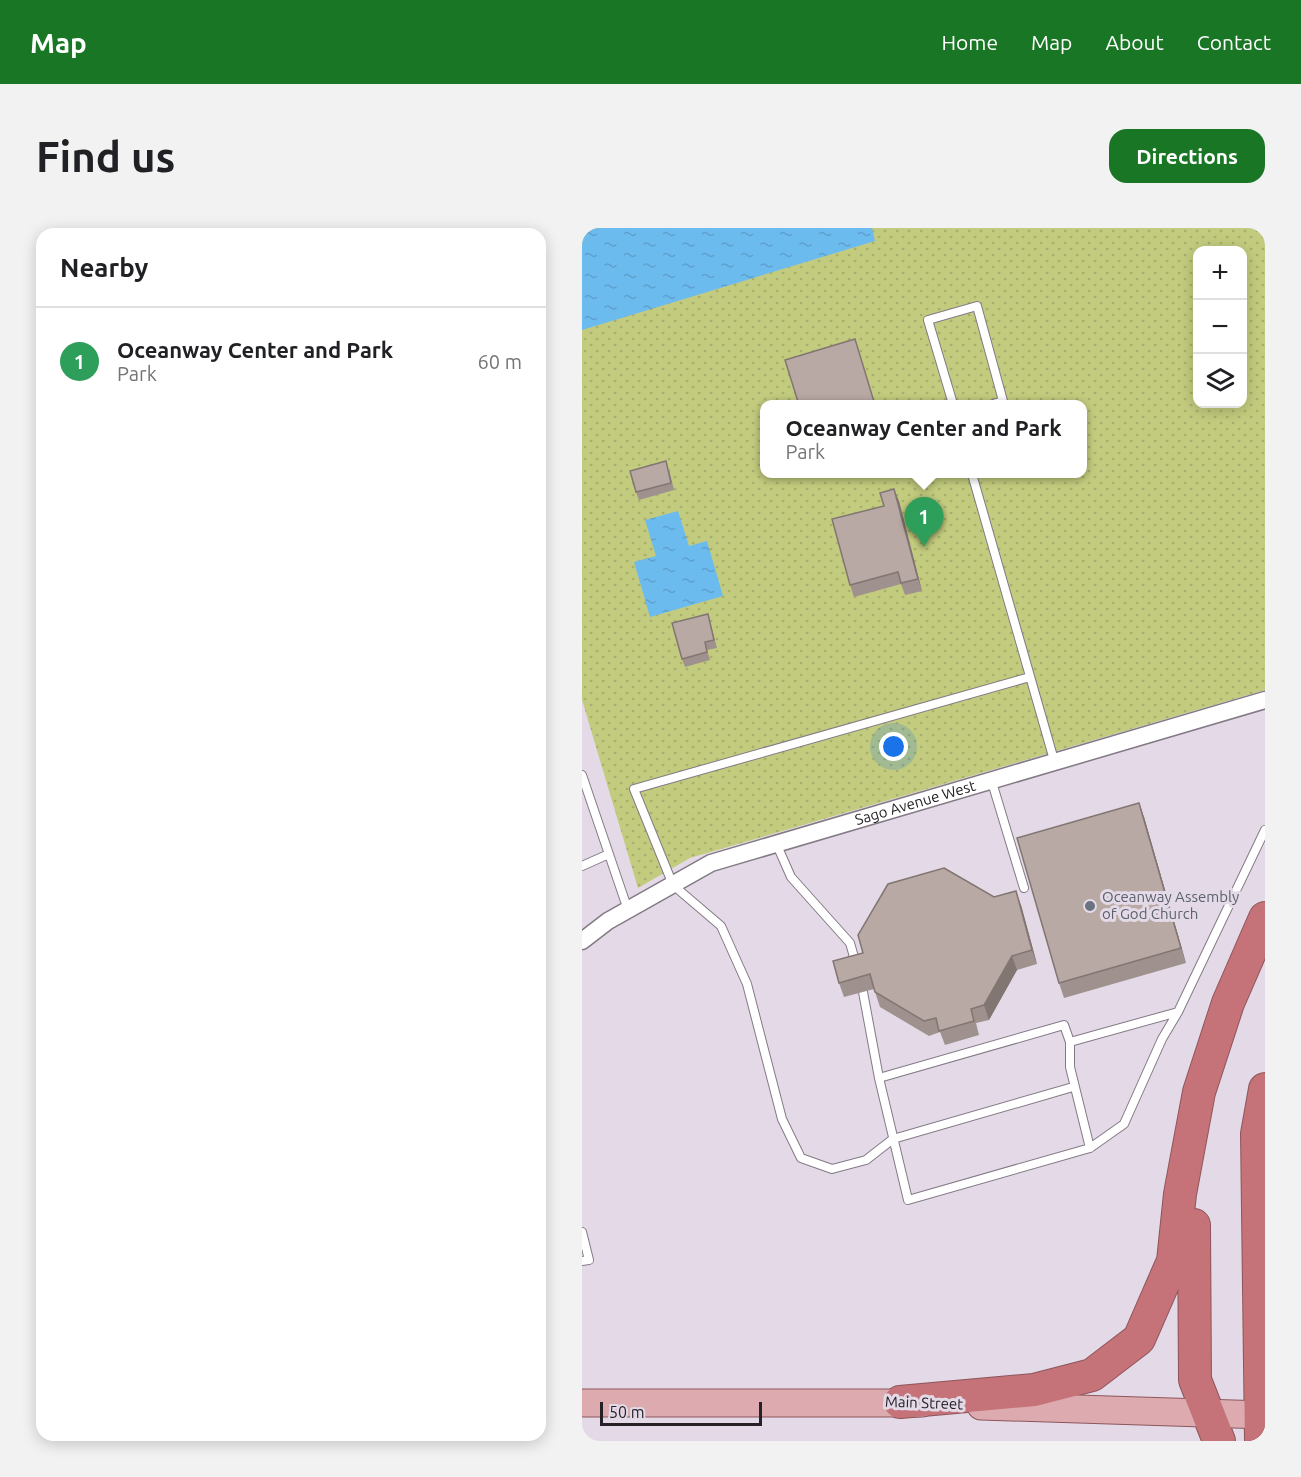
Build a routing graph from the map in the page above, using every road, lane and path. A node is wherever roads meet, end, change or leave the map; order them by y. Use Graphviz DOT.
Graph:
graph roads {
  1 [pos="952,400"];
  2 [pos="1003,400"];
  3 [pos="973,478"];
  4 [pos="1030,677"];
  5 [pos="1265,700"];
  6 [pos="1054,760"];
  7 [pos="582,775"];
  8 [pos="991,779"];
  9 [pos="1265,830"];
  10 [pos="776,843"];
  11 [pos="609,854"];
  12 [pos="582,866"];
  13 [pos="673,885"];
  14 [pos="1023,888"];
  15 [pos="628,910"];
  16 [pos="1265,918"];
  17 [pos="582,940"];
  18 [pos="857,970"];
  19 [pos="863,992"];
  20 [pos="1178,1012"];
  21 [pos="1070,1042"];
  22 [pos="879,1078"];
  23 [pos="1074,1087"];
  24 [pos="1265,1089"];
  25 [pos="1199,1092"];
  26 [pos="892,1139"];
  27 [pos="1090,1148"];
  28 [pos="1262,1199"];
  29 [pos="582,1232"];
  30 [pos="582,1261"];
  31 [pos="582,1402"];
  32 [pos="900,1402"];
  33 [pos="1262,1424"];
  34 [pos="1214,1428"];
  1 -- 2 [label="lane"];
  3 -- 4 [label="lane"];
  4 -- 6 [label="lane"];
  4 -- 13 [label="lane"];
  5 -- 6 [label="street, Sago Avenue West"];
  6 -- 8 [label="street, Sago Avenue West"];
  7 -- 11 [label="lane"];
  8 -- 10 [label="street, Sago Avenue West"];
  8 -- 14 [label="lane"];
  9 -- 20 [label="lane"];
  10 -- 13 [label="street, Sago Avenue West"];
  10 -- 18 [label="lane"];
  11 -- 12 [label="lane"];
  11 -- 15 [label="lane"];
  13 -- 15 [label="street, Sago Avenue West"];
  13 -- 26 [label="lane"];
  15 -- 17 [label="street, Sago Avenue West"];
  16 -- 25 [label="highway"];
  19 -- 22 [label="lane"];
  20 -- 21 [label="lane"];
  20 -- 27 [label="lane"];
  21 -- 22 [label="lane"];
  21 -- 23 [label="lane"];
  22 -- 26 [label="lane"];
  23 -- 26 [label="lane"];
  23 -- 27 [label="lane"];
  24 -- 28 [label="highway"];
  25 -- 32 [label="highway"];
  25 -- 34 [label="highway"];
  26 -- 27 [label="lane"];
  28 -- 33 [label="highway"];
  29 -- 30 [label="lane"];
  31 -- 32 [label="main road, Main Street"];
  32 -- 34 [label="main road, Main Street"];
  33 -- 34 [label="main road, Main Street"];
}
